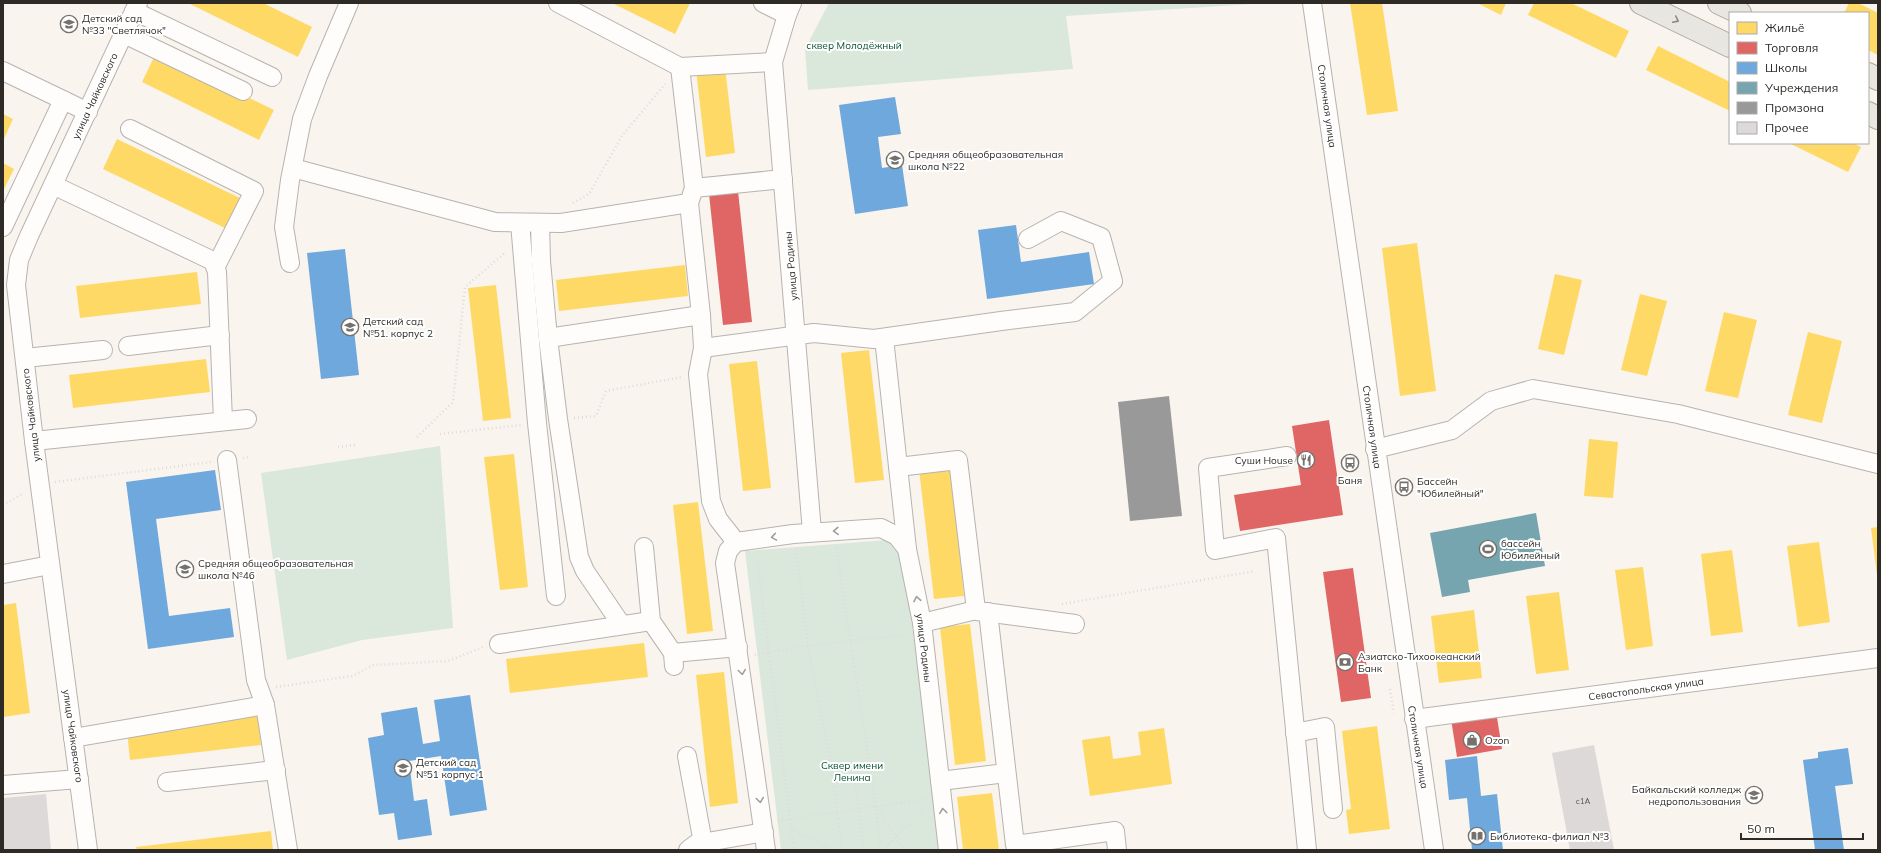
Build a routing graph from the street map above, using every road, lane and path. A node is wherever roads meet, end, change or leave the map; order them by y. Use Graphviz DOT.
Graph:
graph roads {
  1 [pos="558,3"];
  2 [pos="763,3"];
  3 [pos="1312,3"];
  4 [pos="1640,3"];
  5 [pos="1719,3"];
  6 [pos="343,5"];
  7 [pos="136,7"];
  8 [pos="789,9"];
  9 [pos="1738,12"];
  10 [pos="124,34"];
  11 [pos="1729,46"];
  12 [pos="773,62"];
  13 [pos="680,67"];
  14 [pos="3,71"];
  15 [pos="1869,74"];
  16 [pos="272,77"];
  17 [pos="1878,79"];
  18 [pos="242,91"];
  19 [pos="63,100"];
  20 [pos="88,112"];
  21 [pos="1869,114"];
  22 [pos="1878,118"];
  23 [pos="130,130"];
  24 [pos="293,168"];
  25 [pos="783,179"];
  26 [pos="53,185"];
  27 [pos="691,195"];
  28 [pos="568,206"];
  29 [pos="540,224"];
  30 [pos="3,227"];
  31 [pos="521,231"];
  32 [pos="1028,239"];
  33 [pos="290,263"];
  34 [pos="216,266"];
  35 [pos="701,315"];
  36 [pos="220,335"];
  37 [pos="797,337"];
  38 [pos="548,338"];
  39 [pos="884,338"];
  40 [pos="128,346"];
  41 [pos="703,348"];
  42 [pos="104,350"];
  43 [pos="24,358"];
  44 [pos="698,374"];
  45 [pos="596,416"];
  46 [pos="246,419"];
  47 [pos="223,422"];
  48 [pos="512,426"];
  49 [pos="440,434"];
  50 [pos="417,437"];
  51 [pos="34,440"];
  52 [pos="354,445"];
  53 [pos="338,447"];
  54 [pos="1375,449"];
  55 [pos="1287,456"];
  56 [pos="227,460"];
  57 [pos="1878,464"];
  58 [pos="898,467"];
  59 [pos="40,484"];
  60 [pos="3,505"];
  61 [pos="835,531"];
  62 [pos="812,532"];
  63 [pos="793,534"];
  64 [pos="736,542"];
  65 [pos="644,547"];
  66 [pos="907,549"];
  67 [pos="757,557"];
  68 [pos="50,565"];
  69 [pos="1255,571"];
  70 [pos="3,574"];
  71 [pos="556,596"];
  72 [pos="1059,605"];
  73 [pos="982,611"];
  74 [pos="651,621"];
  75 [pos="621,624"];
  76 [pos="1074,624"];
  77 [pos="922,628"];
  78 [pos="849,641"];
  79 [pos="499,644"];
  80 [pos="808,646"];
  81 [pos="739,652"];
  82 [pos="769,652"];
  83 [pos="1878,658"];
  84 [pos="1390,689"];
  85 [pos="265,705"];
  86 [pos="1394,713"];
  87 [pos="1414,720"];
  88 [pos="1294,733"];
  89 [pos="73,738"];
  90 [pos="687,756"];
  91 [pos="871,767"];
  92 [pos="853,768"];
  93 [pos="276,770"];
  94 [pos="832,770"];
  95 [pos="1006,773"];
  96 [pos="78,779"];
  97 [pos="167,782"];
  98 [pos="3,785"];
  99 [pos="937,794"];
  100 [pos="876,806"];
  101 [pos="857,809"];
  102 [pos="1333,809"];
  103 [pos="837,812"];
  104 [pos="790,818"];
  105 [pos="763,828"];
  106 [pos="791,829"];
  107 [pos="896,836"];
  108 [pos="695,846"];
  109 [pos="88,850"];
  110 [pos="288,850"];
  111 [pos="766,850"];
  112 [pos="794,850"];
  113 [pos="832,850"];
  114 [pos="842,850"];
  115 [pos="864,850"];
  116 [pos="882,850"];
  117 [pos="905,850"];
  118 [pos="948,850"];
  119 [pos="1117,850"];
  120 [pos="1307,850"];
  121 [pos="1434,850"];
  1 -- 13 [label="street"];
  2 -- 8 [label="street"];
  3 -- 54 [label="street, Столичная улица"];
  4 -- 11 [label="main road, one-way"];
  5 -- 9 [label="main road"];
  6 -- 24 [label="street"];
  7 -- 10 [label="street, улица Чайковского"];
  7 -- 16 [label="street"];
  8 -- 12 [label="street, улица Родины"];
  10 -- 18 [label="street"];
  10 -- 20 [label="street, улица Чайковского"];
  12 -- 13 [label="street"];
  12 -- 25 [label="street, улица Родины"];
  13 -- 27 [label="street"];
  13 -- 28 [label="path"];
  14 -- 19 [label="street"];
  15 -- 17 [label="main road"];
  19 -- 20 [label="street"];
  19 -- 30 [label="street"];
  20 -- 26 [label="street, улица Чайковского"];
  21 -- 22 [label="main road"];
  23 -- 34 [label="street"];
  24 -- 31 [label="street"];
  24 -- 33 [label="street"];
  25 -- 27 [label="street"];
  25 -- 37 [label="street, улица Родины"];
  26 -- 34 [label="street"];
  26 -- 43 [label="street, улица Чайковского"];
  27 -- 29 [label="street"];
  27 -- 35 [label="street"];
  29 -- 31 [label="street"];
  29 -- 38 [label="street"];
  31 -- 50 [label="path"];
  31 -- 71 [label="street"];
  32 -- 39 [label="street"];
  34 -- 36 [label="street"];
  35 -- 38 [label="street"];
  35 -- 41 [label="street"];
  36 -- 40 [label="street"];
  36 -- 47 [label="street"];
  37 -- 39 [label="street"];
  37 -- 41 [label="street"];
  37 -- 62 [label="street, улица Родины"];
  38 -- 75 [label="street"];
  39 -- 58 [label="street, улица Родины"];
  41 -- 44 [label="street"];
  42 -- 43 [label="street"];
  43 -- 51 [label="street, улица Чайковского"];
  44 -- 45 [label="path"];
  44 -- 64 [label="street"];
  46 -- 47 [label="street"];
  47 -- 51 [label="street"];
  48 -- 49 [label="path"];
  51 -- 59 [label="street, улица Чайковского"];
  52 -- 53 [label="path"];
  54 -- 57 [label="street"];
  54 -- 87 [label="street, Столичная улица"];
  55 -- 88 [label="street"];
  56 -- 59 [label="path"];
  56 -- 85 [label="street"];
  58 -- 66 [label="street, улица Родины"];
  58 -- 73 [label="street"];
  59 -- 60 [label="path"];
  59 -- 68 [label="street, улица Чайковского"];
  61 -- 62 [label="street"];
  66 -- 61 [label="street, one-way"];
  61 -- 78 [label="path"];
  62 -- 63 [label="street"];
  63 -- 64 [label="street, one-way"];
  63 -- 80 [label="path"];
  64 -- 81 [label="street"];
  65 -- 74 [label="street"];
  77 -- 66 [label="street, улица Родины, one-way"];
  67 -- 82 [label="path"];
  68 -- 70 [label="street"];
  68 -- 89 [label="street, улица Чайковского"];
  69 -- 72 [label="path"];
  73 -- 76 [label="street"];
  73 -- 77 [label="street"];
  73 -- 95 [label="street"];
  74 -- 75 [label="street"];
  74 -- 81 [label="street"];
  75 -- 79 [label="street"];
  77 -- 78 [label="path"];
  77 -- 99 [label="street, улица Родины"];
  78 -- 80 [label="path"];
  78 -- 91 [label="path"];
  79 -- 85 [label="path"];
  80 -- 82 [label="path"];
  80 -- 94 [label="path"];
  81 -- 82 [label="path"];
  81 -- 105 [label="street, one-way"];
  82 -- 104 [label="path"];
  83 -- 87 [label="street, Севастопольская улица"];
  84 -- 86 [label="path"];
  85 -- 89 [label="street"];
  85 -- 93 [label="street"];
  87 -- 121 [label="street, Столичная улица"];
  88 -- 102 [label="street"];
  88 -- 120 [label="street"];
  89 -- 96 [label="street, улица Чайковского"];
  90 -- 108 [label="street"];
  91 -- 92 [label="path"];
  91 -- 100 [label="path"];
  92 -- 94 [label="path"];
  92 -- 101 [label="path"];
  93 -- 97 [label="street"];
  93 -- 110 [label="street"];
  94 -- 103 [label="path"];
  95 -- 99 [label="street"];
  95 -- 119 [label="street"];
  96 -- 98 [label="street"];
  96 -- 109 [label="street, улица Чайковского"];
  99 -- 100 [label="path"];
  99 -- 107 [label="path"];
  118 -- 99 [label="street, улица Родины, one-way"];
  100 -- 101 [label="path"];
  100 -- 107 [label="path"];
  100 -- 116 [label="path"];
  101 -- 103 [label="path"];
  101 -- 115 [label="path"];
  103 -- 104 [label="path"];
  103 -- 114 [label="path"];
  104 -- 105 [label="path"];
  104 -- 106 [label="path"];
  105 -- 108 [label="street"];
  105 -- 111 [label="street"];
  106 -- 112 [label="path"];
  106 -- 113 [label="path"];
  107 -- 116 [label="path"];
  107 -- 117 [label="path"];
}
